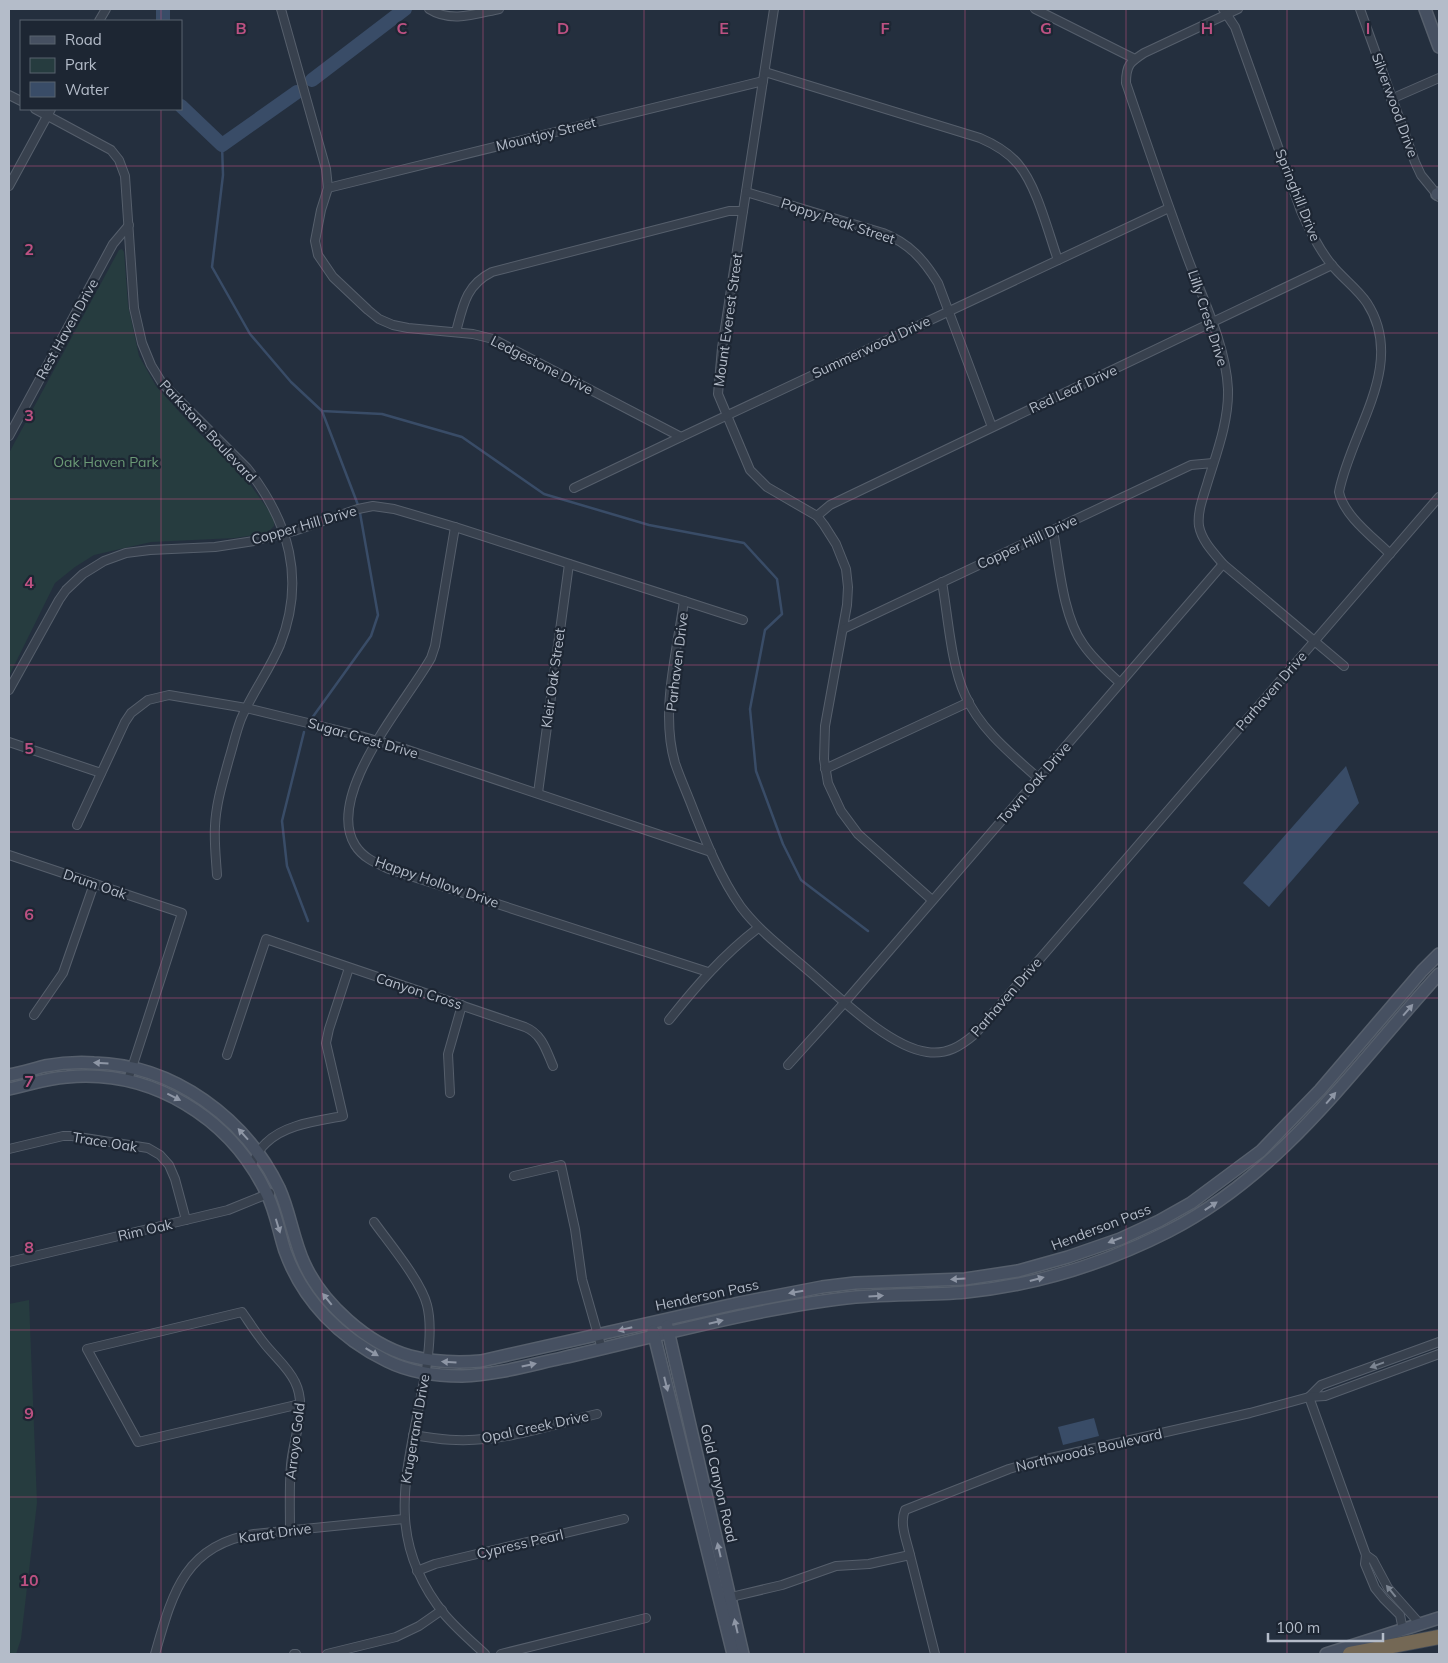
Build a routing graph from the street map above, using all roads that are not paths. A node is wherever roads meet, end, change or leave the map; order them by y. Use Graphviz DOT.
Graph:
graph roads {
  1 [pos="106,9"];
  2 [pos="281,9"];
  3 [pos="429,9"];
  4 [pos="499,9"];
  5 [pos="774,9"];
  6 [pos="1034,9"];
  7 [pos="1238,9"];
  8 [pos="1360,9"];
  9 [pos="1425,9"];
  10 [pos="1225,12"];
  11 [pos="100,20"];
  12 [pos="1439,47"];
  13 [pos="1135,59"];
  14 [pos="764,72"];
  15 [pos="1439,78"];
  16 [pos="763,81"];
  17 [pos="9,94"];
  18 [pos="1392,99"];
  19 [pos="20,100"];
  20 [pos="49,112"];
  21 [pos="9,186"];
  22 [pos="328,188"];
  23 [pos="746,192"];
  24 [pos="1438,195"];
  25 [pos="1169,208"];
  26 [pos="743,210"];
  27 [pos="129,225"];
  28 [pos="1058,260"];
  29 [pos="1332,265"];
  30 [pos="949,310"];
  31 [pos="1212,323"];
  32 [pos="456,332"];
  33 [pos="728,415"];
  34 [pos="992,427"];
  35 [pos="9,436"];
  36 [pos="680,437"];
  37 [pos="1213,463"];
  38 [pos="574,488"];
  39 [pos="1439,497"];
  40 [pos="817,516"];
  41 [pos="455,527"];
  42 [pos="1053,530"];
  43 [pos="283,534"];
  44 [pos="1390,554"];
  45 [pos="569,564"];
  46 [pos="1223,564"];
  47 [pos="942,582"];
  48 [pos="684,601"];
  49 [pos="743,620"];
  50 [pos="843,629"];
  51 [pos="1315,640"];
  52 [pos="1344,666"];
  53 [pos="1120,683"];
  54 [pos="9,690"];
  55 [pos="969,702"];
  56 [pos="246,708"];
  57 [pos="377,740"];
  58 [pos="9,742"];
  59 [pos="825,770"];
  60 [pos="101,772"];
  61 [pos="1038,778"];
  62 [pos="538,793"];
  63 [pos="77,825"];
  64 [pos="711,852"];
  65 [pos="10,858"];
  66 [pos="217,875"];
  67 [pos="94,884"];
  68 [pos="932,900"];
  69 [pos="758,928"];
  70 [pos="1439,954"];
  71 [pos="349,968"];
  72 [pos="708,972"];
  73 [pos="1439,974"];
  74 [pos="845,1002"];
  75 [pos="462,1005"];
  76 [pos="34,1015"];
  77 [pos="669,1020"];
  78 [pos="1366,1036"];
  79 [pos="1377,1045"];
  80 [pos="227,1055"];
  81 [pos="788,1065"];
  82 [pos="553,1066"];
  83 [pos="132,1067"];
  84 [pos="9,1075"];
  85 [pos="128,1080"];
  86 [pos="9,1089"];
  87 [pos="450,1093"];
  88 [pos="1275,1137"];
  89 [pos="1285,1147"];
  90 [pos="9,1149"];
  91 [pos="258,1153"];
  92 [pos="250,1166"];
  93 [pos="514,1176"];
  94 [pos="279,1189"];
  95 [pos="267,1194"];
  96 [pos="186,1220"];
  97 [pos="1159,1221"];
  98 [pos="374,1222"];
  99 [pos="1169,1231"];
  100 [pos="9,1262"];
  101 [pos="666,1319"];
  102 [pos="651,1322"];
  103 [pos="669,1333"];
  104 [pos="598,1335"];
  105 [pos="655,1337"];
  106 [pos="1439,1342"];
  107 [pos="602,1349"];
  108 [pos="1439,1354"];
  109 [pos="1397,1357"];
  110 [pos="426,1360"];
  111 [pos="1401,1368"];
  112 [pos="426,1372"];
  113 [pos="1309,1397"];
  114 [pos="300,1404"];
  115 [pos="597,1414"];
  116 [pos="413,1435"];
  117 [pos="404,1519"];
  118 [pos="624,1519"];
  119 [pos="290,1530"];
  120 [pos="910,1555"];
  121 [pos="1366,1555"];
  122 [pos="417,1572"];
  123 [pos="724,1599"];
  124 [pos="442,1610"];
  125 [pos="646,1618"];
  126 [pos="1439,1618"];
  127 [pos="1420,1624"];
  128 [pos="1403,1630"];
  129 [pos="1439,1639"];
  130 [pos="1439,1644"];
  131 [pos="1413,1649"];
  132 [pos="155,1654"];
  133 [pos="327,1654"];
  134 [pos="485,1654"];
  135 [pos="501,1654"];
  136 [pos="733,1654"];
  137 [pos="743,1654"];
  138 [pos="935,1654"];
  139 [pos="1326,1654"];
  140 [pos="1350,1654"];
  141 [pos="1394,1654"];
  1 -- 11 [label="street"];
  2 -- 22 [label="street, Ledgestone Drive"];
  3 -- 4 [label="street"];
  5 -- 14 [label="street, Mount Everest Street"];
  6 -- 13 [label="street"];
  7 -- 10 [label="street"];
  8 -- 18 [label="street, Silverwood Drive"];
  9 -- 12 [label="street"];
  10 -- 13 [label="street"];
  10 -- 29 [label="street, Springhill Drive"];
  13 -- 25 [label="street, Lilly Crest Drive"];
  14 -- 16 [label="street, Mount Everest Street"];
  14 -- 28 [label="street"];
  15 -- 18 [label="street"];
  16 -- 22 [label="street, Mountjoy Street"];
  16 -- 23 [label="street, Mount Everest Street"];
  17 -- 19 [label="street"];
  18 -- 24 [label="street, Silverwood Drive"];
  20 -- 21 [label="street"];
  20 -- 27 [label="street, Parkstone Boulevard"];
  22 -- 32 [label="street, Ledgestone Drive"];
  23 -- 26 [label="street, Mount Everest Street"];
  23 -- 30 [label="street, Poppy Peak Street"];
  25 -- 28 [label="street, Summerwood Drive"];
  25 -- 31 [label="street, Lilly Crest Drive"];
  26 -- 32 [label="street"];
  26 -- 33 [label="street, Mount Everest Street"];
  27 -- 35 [label="street, Rest Haven Drive"];
  27 -- 43 [label="street, Parkstone Boulevard"];
  28 -- 30 [label="street, Summerwood Drive"];
  29 -- 31 [label="street, Red Leaf Drive"];
  29 -- 44 [label="street, Springhill Drive"];
  30 -- 33 [label="street, Summerwood Drive"];
  30 -- 34 [label="street, Poppy Peak Street"];
  31 -- 34 [label="street, Red Leaf Drive"];
  31 -- 37 [label="street, Lilly Crest Drive"];
  32 -- 36 [label="street, Ledgestone Drive"];
  33 -- 36 [label="street, Summerwood Drive"];
  33 -- 40 [label="street, Mount Everest Street"];
  34 -- 40 [label="street, Red Leaf Drive"];
  36 -- 38 [label="street, Summerwood Drive"];
  37 -- 42 [label="street, Copper Hill Drive"];
  37 -- 46 [label="street, Lilly Crest Drive"];
  39 -- 44 [label="street, Parhaven Drive"];
  40 -- 50 [label="street, Mount Everest Street"];
  41 -- 43 [label="street, Copper Hill Drive"];
  41 -- 45 [label="street, Copper Hill Drive"];
  41 -- 57 [label="street, Happy Hollow Drive"];
  42 -- 47 [label="street, Copper Hill Drive"];
  42 -- 53 [label="street"];
  43 -- 54 [label="street, Copper Hill Drive"];
  43 -- 56 [label="street, Parkstone Boulevard"];
  44 -- 51 [label="street, Parhaven Drive"];
  45 -- 48 [label="street, Copper Hill Drive"];
  45 -- 62 [label="street, Kleir Oak Street"];
  46 -- 51 [label="street, Lilly Crest Drive"];
  46 -- 53 [label="street, Town Oak Drive"];
  47 -- 50 [label="street, Copper Hill Drive"];
  47 -- 55 [label="street"];
  48 -- 49 [label="street, Copper Hill Drive"];
  48 -- 64 [label="street, Parhaven Drive"];
  50 -- 59 [label="street, Mount Everest Street"];
  51 -- 52 [label="street, Lilly Crest Drive"];
  51 -- 74 [label="street, Parhaven Drive"];
  53 -- 61 [label="street, Town Oak Drive"];
  55 -- 59 [label="street"];
  55 -- 61 [label="street"];
  56 -- 57 [label="street, Sugar Crest Drive"];
  56 -- 60 [label="street, Sugar Crest Drive"];
  56 -- 66 [label="street, Parkstone Boulevard"];
  57 -- 62 [label="street, Sugar Crest Drive"];
  57 -- 72 [label="street, Happy Hollow Drive"];
  58 -- 60 [label="street"];
  59 -- 68 [label="street, Mount Everest Street"];
  60 -- 63 [label="street, Sugar Crest Drive"];
  61 -- 68 [label="street, Town Oak Drive"];
  62 -- 64 [label="street, Sugar Crest Drive"];
  64 -- 69 [label="street, Parhaven Drive"];
  65 -- 67 [label="street, Drum Oak"];
  67 -- 76 [label="street"];
  67 -- 83 [label="street, Drum Oak"];
  68 -- 74 [label="street, Town Oak Drive"];
  69 -- 72 [label="street"];
  69 -- 74 [label="street, Parhaven Drive"];
  70 -- 78 [label="street, Henderson Pass"];
  71 -- 75 [label="street, Canyon Cross"];
  71 -- 80 [label="street, Canyon Cross"];
  71 -- 91 [label="street"];
  72 -- 77 [label="street"];
  79 -- 73 [label="street, Henderson Pass, one-way"];
  74 -- 81 [label="street, Town Oak Drive"];
  75 -- 82 [label="street, Canyon Cross"];
  75 -- 87 [label="street"];
  78 -- 79 [label="street"];
  78 -- 88 [label="street, Henderson Pass"];
  89 -- 79 [label="street, Henderson Pass, one-way"];
  83 -- 84 [label="street, Henderson Pass, one-way"];
  83 -- 85 [label="street"];
  91 -- 83 [label="street, Henderson Pass, one-way"];
  85 -- 86 [label="street, Henderson Pass"];
  85 -- 92 [label="street, Henderson Pass, one-way"];
  88 -- 89 [label="street"];
  88 -- 97 [label="street, Henderson Pass"];
  99 -- 89 [label="street, Henderson Pass, one-way"];
  90 -- 96 [label="street, Trace Oak"];
  91 -- 92 [label="street"];
  91 -- 94 [label="street, Henderson Pass"];
  92 -- 95 [label="street, Henderson Pass"];
  93 -- 104 [label="street"];
  94 -- 95 [label="street, Rim Oak"];
  110 -- 94 [label="street, Henderson Pass, one-way"];
  95 -- 96 [label="street, Rim Oak"];
  95 -- 112 [label="street, Henderson Pass, one-way"];
  96 -- 100 [label="street, Rim Oak"];
  97 -- 99 [label="street"];
  97 -- 101 [label="street, Henderson Pass, one-way"];
  98 -- 110 [label="street, Krugerrand Drive"];
  103 -- 99 [label="street, Henderson Pass, one-way"];
  101 -- 102 [label="street, Henderson Pass"];
  101 -- 103 [label="street, Gold Canyon Road"];
  102 -- 104 [label="street, Henderson Pass, one-way"];
  102 -- 105 [label="street, Gold Canyon Road"];
  103 -- 105 [label="street, Henderson Pass"];
  123 -- 103 [label="street, Gold Canyon Road, one-way"];
  104 -- 107 [label="street"];
  104 -- 110 [label="street, Henderson Pass, one-way"];
  105 -- 107 [label="street, Henderson Pass"];
  105 -- 123 [label="street, Gold Canyon Road, one-way"];
  106 -- 109 [label="street, Northwoods Boulevard"];
  112 -- 107 [label="street, Henderson Pass, one-way"];
  108 -- 111 [label="street, Northwoods Boulevard"];
  109 -- 111 [label="street"];
  109 -- 113 [label="street, Northwoods Boulevard, one-way"];
  110 -- 112 [label="street, Krugerrand Drive"];
  111 -- 113 [label="street, Northwoods Boulevard"];
  112 -- 116 [label="street, Krugerrand Drive"];
  113 -- 120 [label="street, Northwoods Boulevard"];
  113 -- 121 [label="street"];
  114 -- 114 [label="street, Arroyo Gold"];
  114 -- 119 [label="street, Arroyo Gold"];
  115 -- 116 [label="street, Opal Creek Drive"];
  116 -- 117 [label="street, Krugerrand Drive"];
  117 -- 119 [label="street, Karat Drive"];
  117 -- 122 [label="street, Krugerrand Drive"];
  118 -- 122 [label="street, Cypress Pearl"];
  119 -- 132 [label="street, Karat Drive"];
  120 -- 123 [label="street"];
  120 -- 138 [label="street"];
  127 -- 121 [label="street, one-way"];
  121 -- 128 [label="street"];
  122 -- 124 [label="street, Krugerrand Drive"];
  123 -- 136 [label="street, Gold Canyon Road"];
  137 -- 123 [label="street, Gold Canyon Road, one-way"];
  124 -- 133 [label="street"];
  124 -- 134 [label="street, Krugerrand Drive"];
  125 -- 135 [label="street"];
  126 -- 127 [label="street"];
  127 -- 128 [label="street"];
  128 -- 139 [label="street"];
  129 -- 131 [label="highway"];
  129 -- 140 [label="highway"];
  130 -- 131 [label="highway"];
  131 -- 141 [label="highway"];
}
